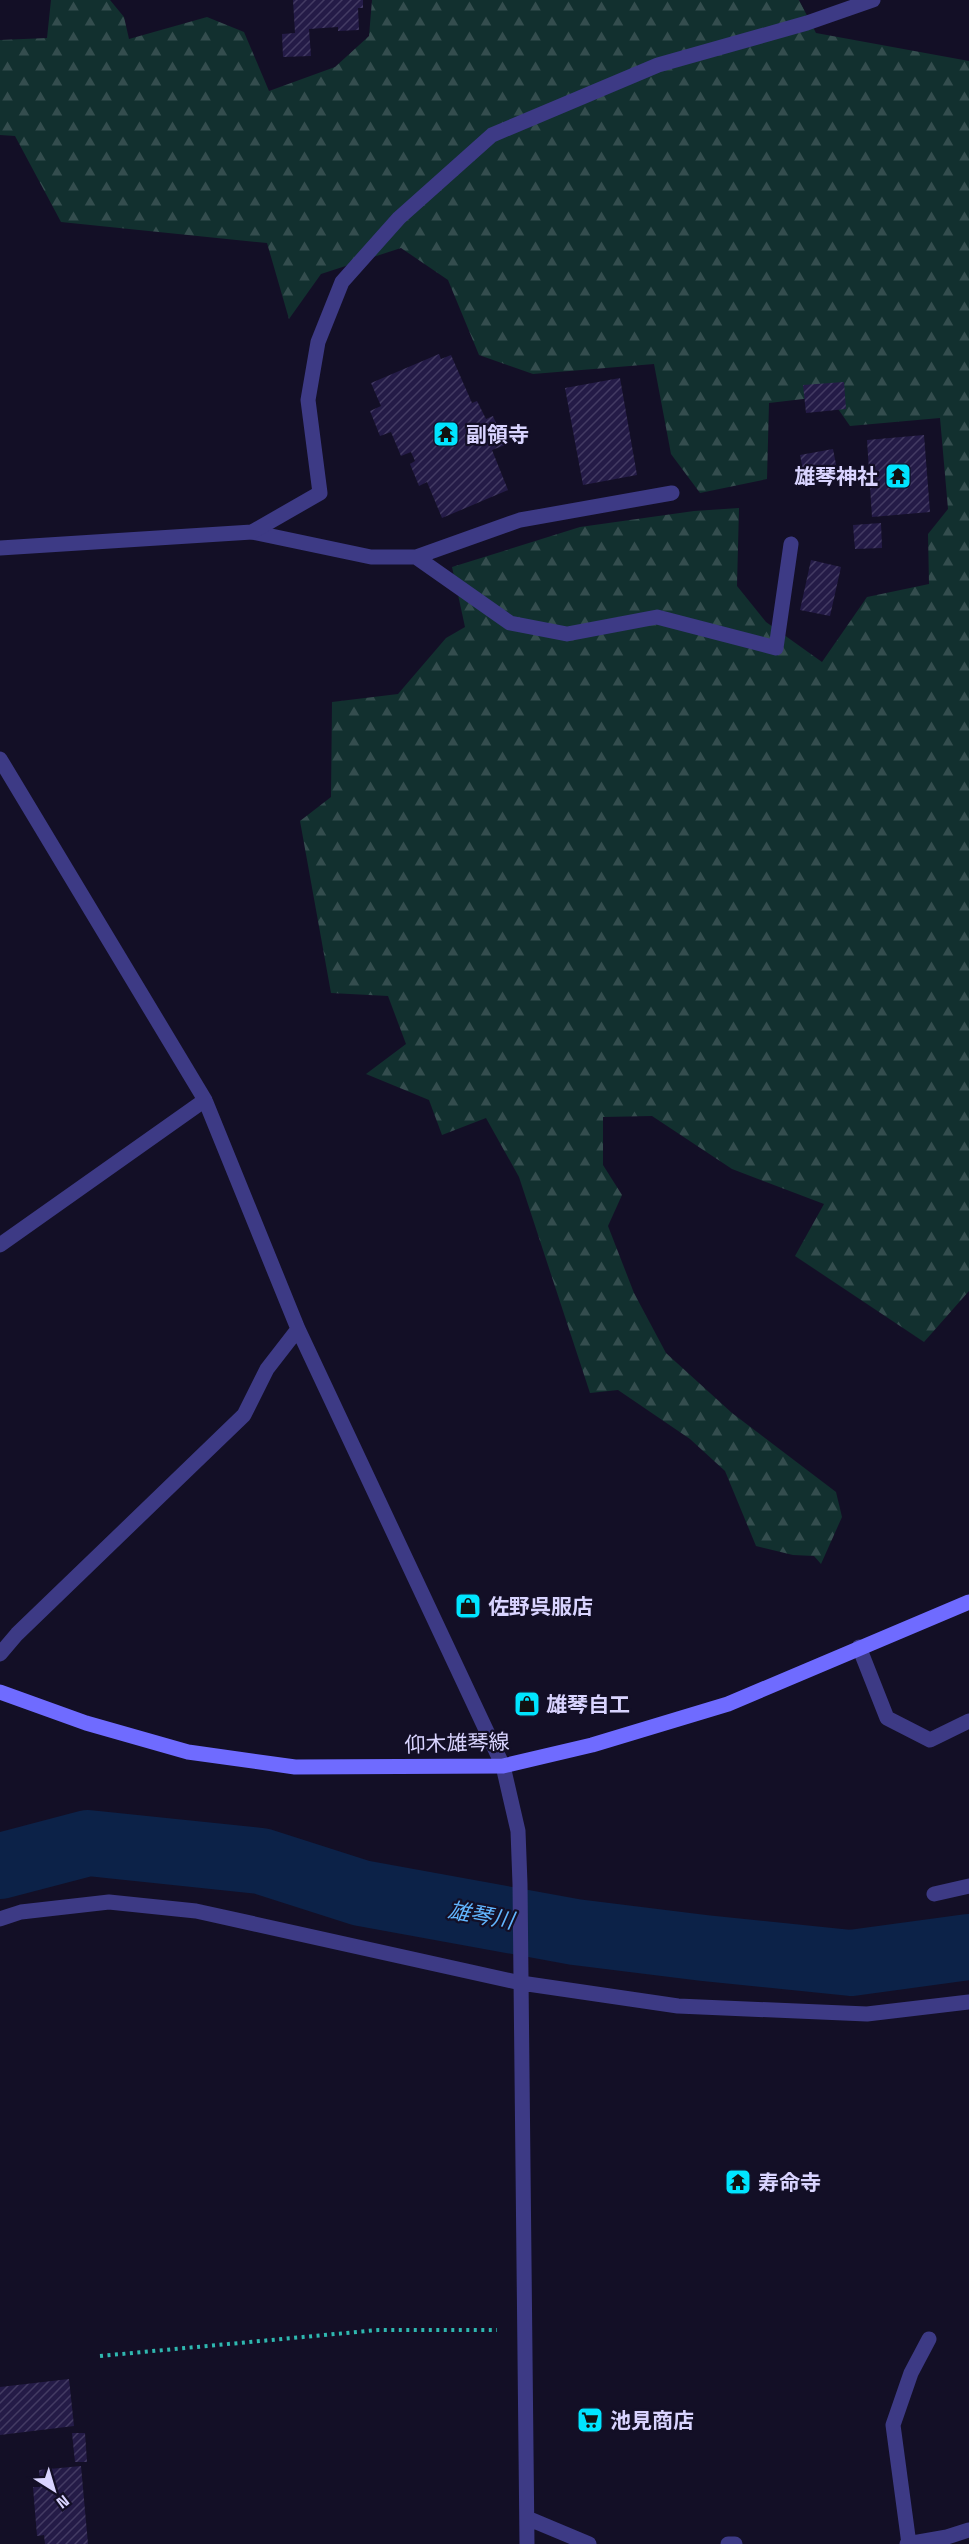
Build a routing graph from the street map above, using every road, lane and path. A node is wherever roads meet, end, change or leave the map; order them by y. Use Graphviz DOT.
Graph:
graph roads {
  1 [pos="873,0"];
  2 [pos="672,492"];
  3 [pos="252,532"];
  4 [pos="791,544"];
  5 [pos="0,548"];
  6 [pos="416,557"];
  7 [pos="0,759"];
  8 [pos="205,1100"];
  9 [pos="0,1245"];
  10 [pos="298,1329"];
  11 [pos="969,1602"];
  12 [pos="859,1647"];
  13 [pos="0,1654"];
  14 [pos="0,1692"];
  15 [pos="969,1721"];
  16 [pos="503,1766"];
  17 [pos="969,1886"];
  18 [pos="934,1894"];
  19 [pos="0,1919"];
  20 [pos="521,1983"];
  21 [pos="969,2002"];
  22 [pos="524,2330"];
  23 [pos="929,2339"];
  24 [pos="100,2356"];
  25 [pos="527,2518"];
  26 [pos="969,2530"];
  27 [pos="527,2544"];
  28 [pos="589,2544"];
  29 [pos="728,2544"];
  30 [pos="735,2544"];
  31 [pos="908,2544"];
  1 -- 3 [label="street"];
  2 -- 6 [label="street"];
  3 -- 5 [label="street"];
  3 -- 6 [label="street"];
  4 -- 6 [label="street"];
  7 -- 8 [label="street"];
  8 -- 9 [label="street"];
  8 -- 10 [label="street"];
  10 -- 13 [label="street"];
  10 -- 16 [label="street"];
  11 -- 12 [label="main road, 仰木雄琴線"];
  12 -- 15 [label="street"];
  12 -- 16 [label="main road, 仰木雄琴線"];
  14 -- 16 [label="main road, 仰木雄琴線"];
  16 -- 20 [label="street"];
  17 -- 18 [label="street"];
  19 -- 20 [label="street"];
  20 -- 21 [label="street"];
  20 -- 22 [label="street"];
  22 -- 24 [label="path"];
  22 -- 25 [label="street"];
  23 -- 31 [label="street"];
  25 -- 27 [label="street"];
  25 -- 28 [label="street"];
  26 -- 31 [label="street"];
  29 -- 30 [label="street"];
}
